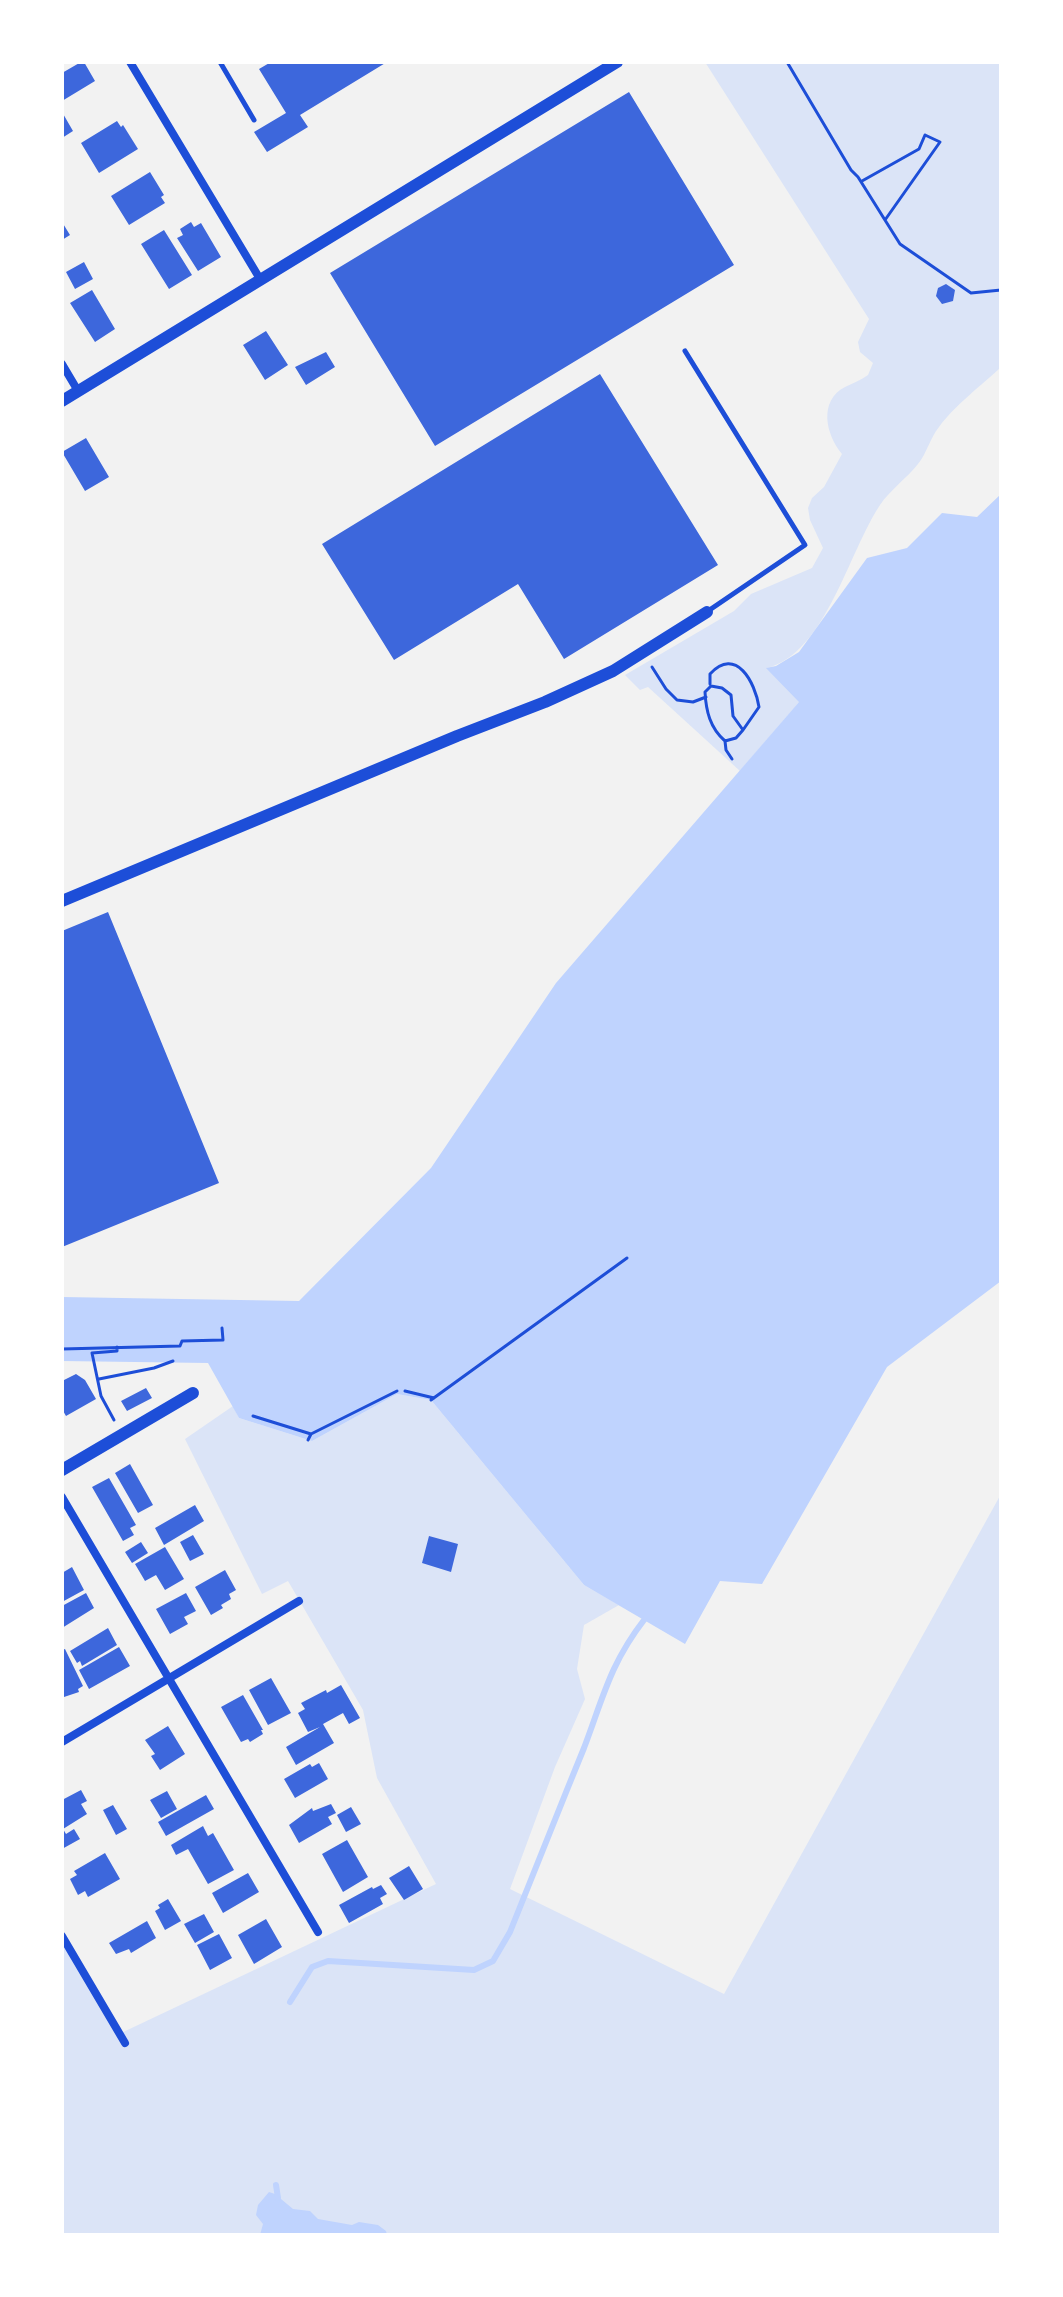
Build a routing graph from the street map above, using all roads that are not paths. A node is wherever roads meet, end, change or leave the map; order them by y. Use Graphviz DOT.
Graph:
graph roads {
  1 [pos="130,62"];
  2 [pos="220,62"];
  3 [pos="617,62"];
  4 [pos="254,120"];
  5 [pos="260,279"];
  6 [pos="685,351"];
  7 [pos="62,364"];
  8 [pos="78,391"];
  9 [pos="62,401"];
  10 [pos="707,612"];
  11 [pos="62,901"];
  12 [pos="193,1393"];
  13 [pos="62,1470"];
  14 [pos="62,1497"];
  15 [pos="299,1601"];
  16 [pos="169,1679"];
  17 [pos="62,1742"];
  18 [pos="318,1932"];
  19 [pos="62,1936"];
  20 [pos="125,2043"];
  1 -- 5 [label="street"];
  2 -- 4 [label="lane"];
  3 -- 5 [label="street"];
  5 -- 8 [label="street"];
  6 -- 10 [label="lane"];
  7 -- 8 [label="street"];
  8 -- 9 [label="street"];
  10 -- 11 [label="street"];
  12 -- 13 [label="street"];
  14 -- 16 [label="street"];
  15 -- 16 [label="street"];
  16 -- 17 [label="street"];
  16 -- 18 [label="street"];
  19 -- 20 [label="street"];
}
